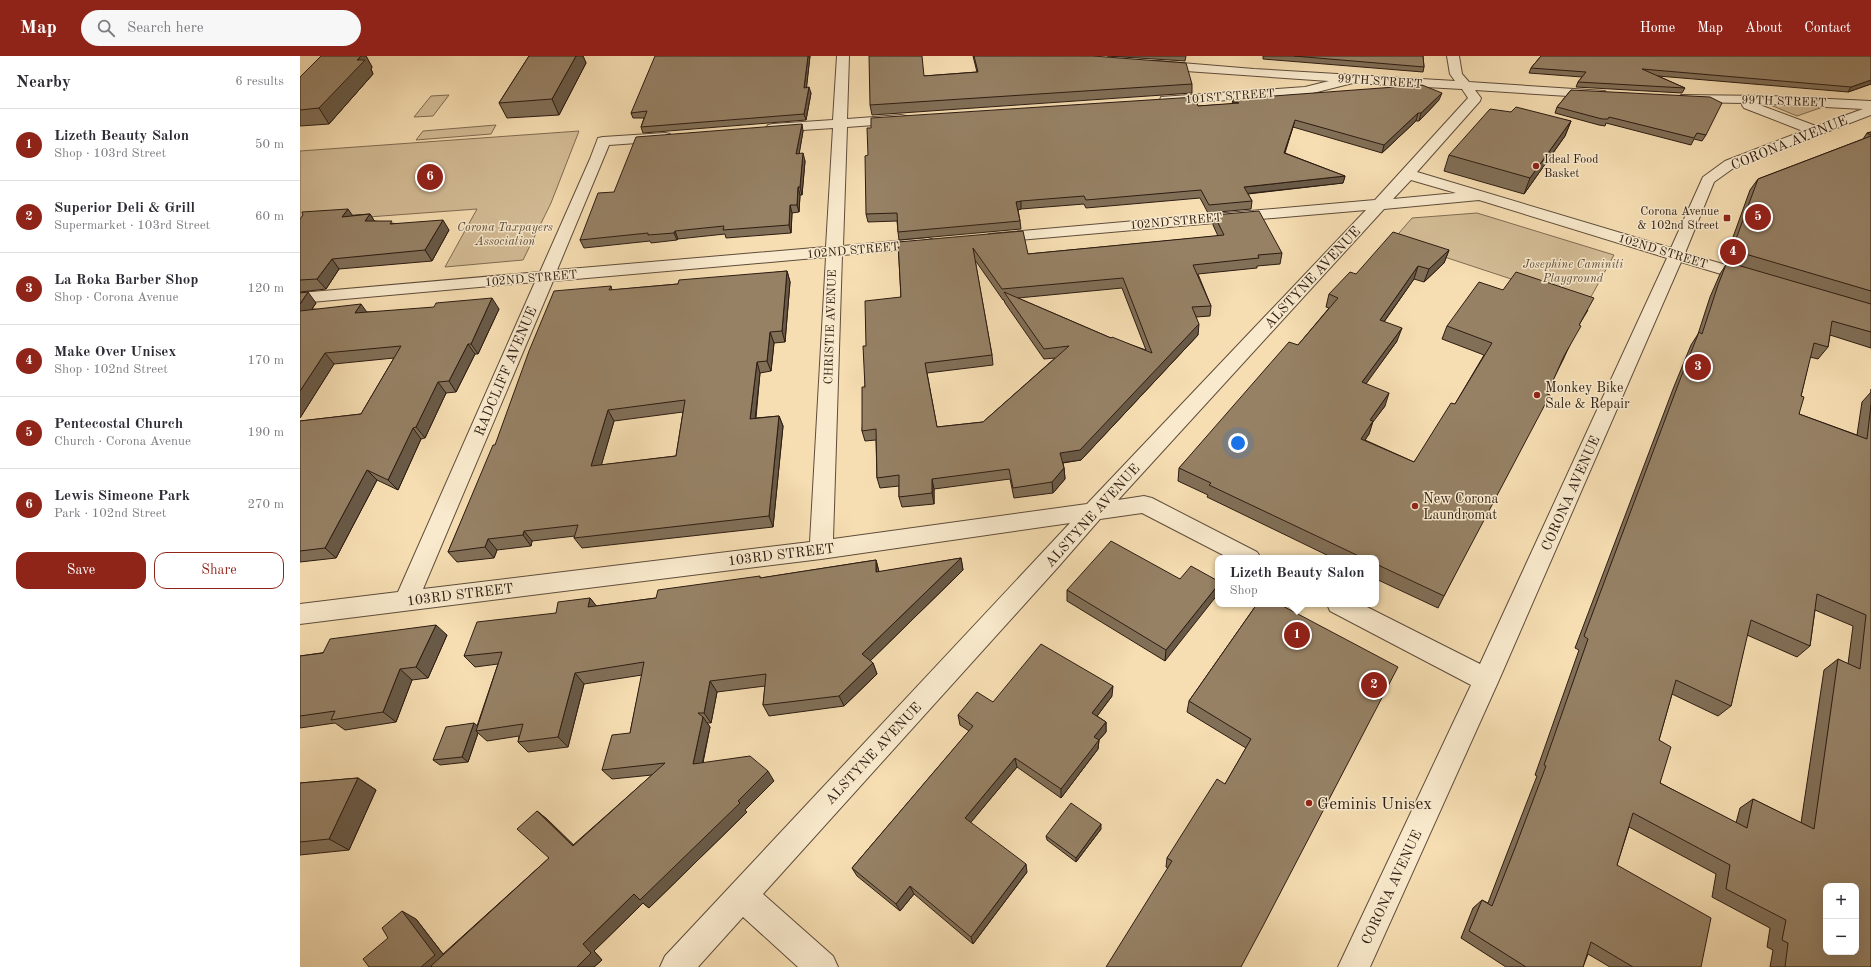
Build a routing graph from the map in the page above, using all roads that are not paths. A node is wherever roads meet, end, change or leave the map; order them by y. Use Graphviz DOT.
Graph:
graph roads {
  1 [pos="843,56"];
  2 [pos="1453,56"];
  3 [pos="1144,64"];
  4 [pos="1233,66"];
  5 [pos="1353,79"];
  6 [pos="1466,86"];
  7 [pos="1614,94"];
  8 [pos="1224,96"];
  9 [pos="1676,98"];
  10 [pos="1722,100"];
  11 [pos="1154,101"];
  12 [pos="1871,105"];
  13 [pos="1871,110"];
  14 [pos="912,118"];
  15 [pos="839,123"];
  16 [pos="758,129"];
  17 [pos="1815,131"];
  18 [pos="680,136"];
  19 [pos="1408,174"];
  20 [pos="1478,196"];
  21 [pos="1380,203"];
  22 [pos="979,238"];
  23 [pos="940,242"];
  24 [pos="833,251"];
  25 [pos="1676,255"];
  26 [pos="546,276"];
  27 [pos="1765,282"];
  28 [pos="300,298"];
  29 [pos="1093,512"];
  30 [pos="821,550"];
  31 [pos="1243,555"];
  32 [pos="406,601"];
  33 [pos="1345,607"];
  34 [pos="300,614"];
  35 [pos="1486,680"];
  36 [pos="742,896"];
  37 [pos="676,967"];
  38 [pos="822,967"];
  39 [pos="1354,967"];
  1 -- 15 [label="street, CHRISTIE AVENUE"];
  2 -- 6 [label="street, ALSTYNE AVENUE"];
  3 -- 4 [label="street, 99TH STREET"];
  4 -- 5 [label="street, 99TH STREET"];
  4 -- 8 [label="street"];
  5 -- 6 [label="street, 99TH STREET"];
  5 -- 8 [label="street, 101ST STREET"];
  6 -- 7 [label="street, 99TH STREET"];
  6 -- 19 [label="street, ALSTYNE AVENUE"];
  8 -- 11 [label="street, 101ST STREET"];
  9 -- 10 [label="street, 99TH STREET"];
  10 -- 12 [label="street, 99TH STREET"];
  10 -- 17 [label="street, 99TH STREET"];
  13 -- 17 [label="street, CORONA AVENUE"];
  14 -- 15 [label="street"];
  15 -- 16 [label="street"];
  15 -- 24 [label="street, CHRISTIE AVENUE"];
  17 -- 25 [label="street, CORONA AVENUE"];
  18 -- 26 [label="street, RADCLIFF AVENUE"];
  19 -- 20 [label="street, 102ND STREET"];
  19 -- 21 [label="street, ALSTYNE AVENUE"];
  20 -- 21 [label="street, 102ND STREET"];
  20 -- 25 [label="street, 102ND STREET"];
  21 -- 22 [label="street, 102ND STREET"];
  21 -- 29 [label="street, ALSTYNE AVENUE"];
  23 -- 24 [label="street, 102ND STREET"];
  24 -- 26 [label="street, 102ND STREET"];
  24 -- 30 [label="street, CHRISTIE AVENUE"];
  25 -- 27 [label="street, 102ND STREET"];
  25 -- 35 [label="street, CORONA AVENUE"];
  26 -- 28 [label="street, 102ND STREET"];
  26 -- 32 [label="street, RADCLIFF AVENUE"];
  29 -- 30 [label="street, 103RD STREET"];
  29 -- 31 [label="street, 103RD STREET"];
  29 -- 36 [label="street, ALSTYNE AVENUE"];
  30 -- 32 [label="street, 103RD STREET"];
  32 -- 34 [label="street, 103RD STREET"];
  33 -- 35 [label="street"];
  35 -- 39 [label="street, CORONA AVENUE"];
  36 -- 37 [label="street, ALSTYNE AVENUE"];
  36 -- 38 [label="street"];
}
